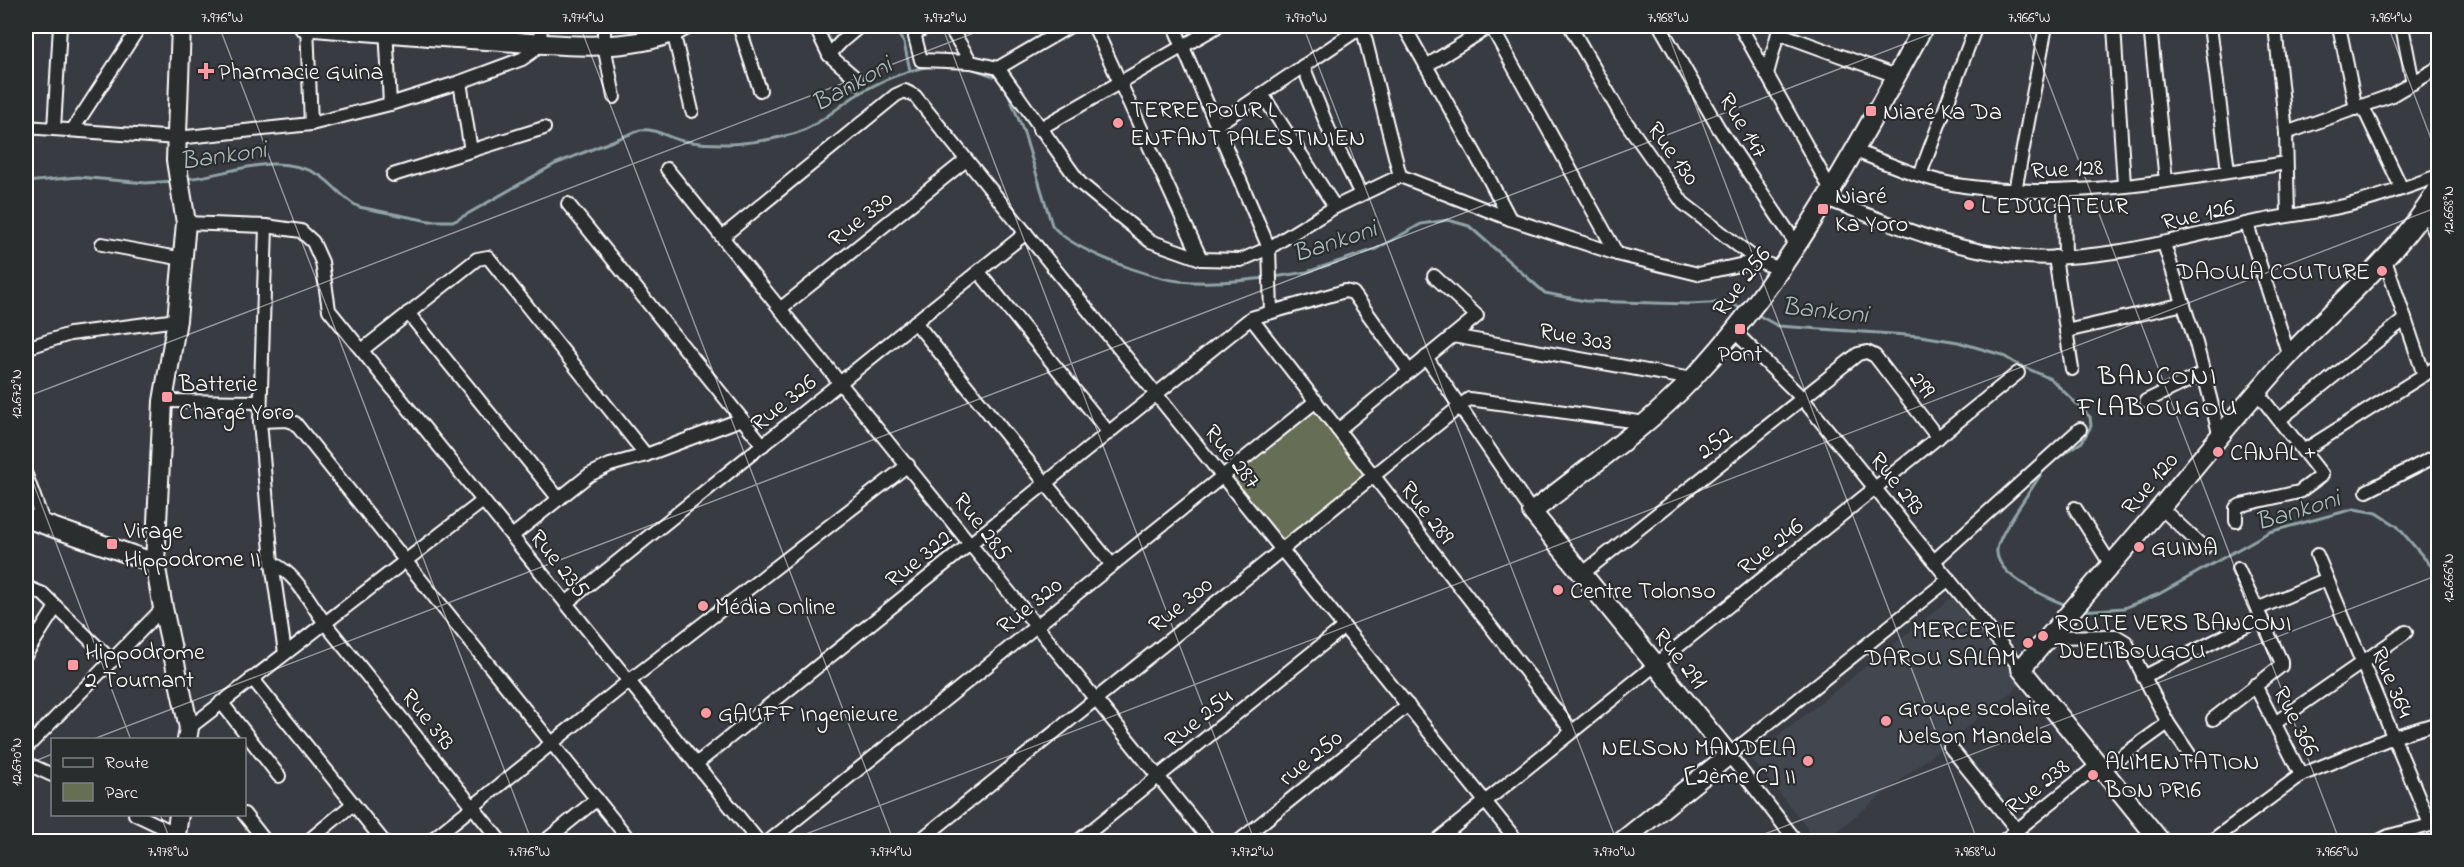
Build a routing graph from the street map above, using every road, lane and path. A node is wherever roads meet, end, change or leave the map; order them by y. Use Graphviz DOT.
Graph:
graph roads {
  1 [pos="60,26"];
  2 [pos="140,26"];
  3 [pos="181,26"];
  4 [pos="306,26"];
  5 [pos="604,26"];
  6 [pos="740,26"];
  7 [pos="814,26"];
  8 [pos="860,26"];
  9 [pos="928,26"];
  10 [pos="949,26"];
  11 [pos="1070,26"];
  12 [pos="1094,26"];
  13 [pos="1174,26"];
  14 [pos="1218,26"];
  15 [pos="1363,26"];
  16 [pos="1404,26"];
  17 [pos="1491,26"];
  18 [pos="1570,26"];
  19 [pos="1660,26"];
  20 [pos="1740,26"];
  21 [pos="1924,26"];
  22 [pos="1976,26"];
  23 [pos="2046,26"];
  24 [pos="2114,26"];
  25 [pos="2150,26"];
  26 [pos="2210,26"];
  27 [pos="2275,26"];
  28 [pos="2339,26"];
  29 [pos="2402,26"];
  30 [pos="677,28"];
  31 [pos="385,29"];
  32 [pos="1778,29"];
  33 [pos="464,32"];
  34 [pos="541,34"];
  35 [pos="604,45"];
  36 [pos="1183,46"];
  37 [pos="829,56"];
  38 [pos="971,62"];
  39 [pos="1303,66"];
  40 [pos="1426,66"];
  41 [pos="998,68"];
  42 [pos="2438,69"];
  43 [pos="1767,74"];
  44 [pos="1896,76"];
  45 [pos="857,79"];
  46 [pos="460,82"];
  47 [pos="1119,83"];
  48 [pos="2413,83"];
  49 [pos="760,90"];
  50 [pos="1262,94"];
  51 [pos="614,98"];
  52 [pos="390,104"];
  53 [pos="2359,108"];
  54 [pos="692,111"];
  55 [pos="310,124"];
  56 [pos="1216,125"];
  57 [pos="26,126"];
  58 [pos="544,128"];
  59 [pos="54,129"];
  60 [pos="72,129"];
  61 [pos="1040,129"];
  62 [pos="2286,133"];
  63 [pos="177,138"];
  64 [pos="471,151"];
  65 [pos="1855,151"];
  66 [pos="966,160"];
  67 [pos="2286,163"];
  68 [pos="667,169"];
  69 [pos="2228,171"];
  70 [pos="393,175"];
  71 [pos="1920,175"];
  72 [pos="1400,176"];
  73 [pos="2439,176"];
  74 [pos="2166,181"];
  75 [pos="2124,185"];
  76 [pos="2402,189"];
  77 [pos="2439,189"];
  78 [pos="2015,191"];
  79 [pos="2064,191"];
  80 [pos="1361,194"];
  81 [pos="1829,194"];
  82 [pos="568,204"];
  83 [pos="1335,207"];
  84 [pos="2425,211"];
  85 [pos="2288,215"];
  86 [pos="1510,219"];
  87 [pos="186,223"];
  88 [pos="2247,224"];
  89 [pos="266,226"];
  90 [pos="1026,233"];
  91 [pos="722,237"];
  92 [pos="2439,240"];
  93 [pos="102,244"];
  94 [pos="2164,244"];
  95 [pos="1797,245"];
  96 [pos="1269,248"];
  97 [pos="1617,254"];
  98 [pos="2060,257"];
  99 [pos="183,259"];
  100 [pos="1201,259"];
  101 [pos="2385,260"];
  102 [pos="1758,261"];
  103 [pos="1781,269"];
  104 [pos="978,272"];
  105 [pos="1434,276"];
  106 [pos="2184,304"];
  107 [pos="1271,307"];
  108 [pos="780,309"];
  109 [pos="408,313"];
  110 [pos="1251,318"];
  111 [pos="2405,319"];
  112 [pos="177,320"];
  113 [pos="915,322"];
  114 [pos="1736,327"];
  115 [pos="2066,331"];
  116 [pos="1453,336"];
  117 [pos="26,348"];
  118 [pos="362,350"];
  119 [pos="1875,356"];
  120 [pos="2289,356"];
  121 [pos="1426,357"];
  122 [pos="2439,366"];
  123 [pos="2072,369"];
  124 [pos="1409,371"];
  125 [pos="2018,373"];
  126 [pos="2204,374"];
  127 [pos="2424,375"];
  128 [pos="1692,379"];
  129 [pos="840,383"];
  130 [pos="2257,392"];
  131 [pos="1156,394"];
  132 [pos="1802,398"];
  133 [pos="163,401"];
  134 [pos="1316,401"];
  135 [pos="2146,401"];
  136 [pos="260,402"];
  137 [pos="1466,403"];
  138 [pos="742,419"];
  139 [pos="2279,420"];
  140 [pos="260,421"];
  141 [pos="1646,423"];
  142 [pos="2080,429"];
  143 [pos="1338,430"];
  144 [pos="1109,433"];
  145 [pos="2220,436"];
  146 [pos="1938,438"];
  147 [pos="763,445"];
  148 [pos="2302,451"];
  149 [pos="646,455"];
  150 [pos="2439,455"];
  151 [pos="908,465"];
  152 [pos="26,475"];
  153 [pos="1222,476"];
  154 [pos="1374,476"];
  155 [pos="1046,483"];
  156 [pos="1875,488"];
  157 [pos="2367,491"];
  158 [pos="559,499"];
  159 [pos="483,501"];
  160 [pos="2075,508"];
  161 [pos="2161,508"];
  162 [pos="1532,512"];
  163 [pos="26,518"];
  164 [pos="2236,521"];
  165 [pos="44,524"];
  166 [pos="512,536"];
  167 [pos="970,544"];
  168 [pos="2204,548"];
  169 [pos="1282,550"];
  170 [pos="2317,555"];
  171 [pos="404,561"];
  172 [pos="1934,561"];
  173 [pos="272,562"];
  174 [pos="156,563"];
  175 [pos="1112,565"];
  176 [pos="2110,566"];
  177 [pos="2238,569"];
  178 [pos="1582,574"];
  179 [pos="1949,579"];
  180 [pos="2327,579"];
  181 [pos="26,587"];
  182 [pos="566,603"];
  183 [pos="56,607"];
  184 [pos="163,608"];
  185 [pos="2259,614"];
  186 [pos="324,623"];
  187 [pos="1036,626"];
  188 [pos="1344,627"];
  189 [pos="2406,632"];
  190 [pos="2048,637"];
  191 [pos="285,653"];
  192 [pos="26,654"];
  193 [pos="112,661"];
  194 [pos="2361,662"];
  195 [pos="1655,664"];
  196 [pos="2021,669"];
  197 [pos="2143,677"];
  198 [pos="252,678"];
  199 [pos="629,681"];
  200 [pos="2255,685"];
  201 [pos="1096,699"];
  202 [pos="221,702"];
  203 [pos="1408,705"];
  204 [pos="2214,719"];
  205 [pos="2168,723"];
  206 [pos="2275,723"];
  207 [pos="2439,723"];
  208 [pos="1572,731"];
  209 [pos="188,734"];
  210 [pos="2393,737"];
  211 [pos="551,743"];
  212 [pos="1950,747"];
  213 [pos="26,748"];
  214 [pos="2189,754"];
  215 [pos="1729,755"];
  216 [pos="26,763"];
  217 [pos="696,764"];
  218 [pos="2101,767"];
  219 [pos="2301,775"];
  220 [pos="51,776"];
  221 [pos="279,776"];
  222 [pos="1158,777"];
  223 [pos="597,799"];
  224 [pos="1485,801"];
  225 [pos="353,804"];
  226 [pos="473,806"];
  227 [pos="138,816"];
  228 [pos="179,816"];
  229 [pos="246,816"];
  230 [pos="2434,824"];
  231 [pos="2017,830"];
  232 [pos="178,839"];
  233 [pos="266,842"];
  234 [pos="307,842"];
  235 [pos="384,842"];
  236 [pos="429,842"];
  237 [pos="501,842"];
  238 [pos="544,842"];
  239 [pos="631,842"];
  240 [pos="759,842"];
  241 [pos="768,842"];
  242 [pos="918,842"];
  243 [pos="1077,842"];
  244 [pos="1211,842"];
  245 [pos="1238,842"];
  246 [pos="1435,842"];
  247 [pos="1518,842"];
  248 [pos="1621,842"];
  249 [pos="1797,842"];
  250 [pos="2002,842"];
  251 [pos="2161,842"];
  252 [pos="2210,842"];
  253 [pos="2378,842"];
  1 -- 59 [label="street"];
  2 -- 60 [label="street"];
  3 -- 63 [label="street"];
  4 -- 31 [label="street"];
  4 -- 55 [label="street"];
  5 -- 35 [label="street"];
  6 -- 49 [label="street"];
  7 -- 37 [label="street"];
  8 -- 37 [label="street"];
  9 -- 38 [label="street"];
  10 -- 38 [label="street"];
  11 -- 41 [label="street"];
  12 -- 47 [label="street"];
  13 -- 36 [label="street"];
  14 -- 36 [label="street"];
  15 -- 39 [label="street"];
  15 -- 72 [label="street"];
  16 -- 40 [label="street"];
  17 -- 40 [label="street"];
  17 -- 97 [label="street"];
  18 -- 102 [label="street, Rue 130"];
  19 -- 95 [label="street, Rue 147"];
  20 -- 43 [label="street"];
  21 -- 44 [label="street, Rue 256"];
  22 -- 71 [label="street"];
  23 -- 78 [label="street"];
  24 -- 75 [label="street"];
  25 -- 74 [label="street"];
  26 -- 69 [label="street"];
  27 -- 62 [label="street"];
  28 -- 53 [label="street"];
  29 -- 48 [label="street"];
  30 -- 35 [label="street"];
  30 -- 54 [label="street"];
  31 -- 33 [label="street"];
  31 -- 52 [label="street"];
  32 -- 43 [label="street"];
  32 -- 44 [label="street"];
  33 -- 34 [label="street"];
  34 -- 35 [label="street"];
  34 -- 46 [label="street"];
  35 -- 51 [label="street"];
  36 -- 47 [label="street"];
  36 -- 56 [label="street"];
  37 -- 45 [label="street"];
  38 -- 41 [label="street"];
  39 -- 50 [label="street"];
  39 -- 80 [label="street"];
  40 -- 86 [label="street"];
  41 -- 61 [label="street"];
  42 -- 48 [label="street"];
  43 -- 81 [label="street"];
  44 -- 65 [label="street, Rue 256"];
  46 -- 52 [label="street"];
  46 -- 64 [label="street"];
  47 -- 61 [label="street"];
  47 -- 100 [label="street"];
  48 -- 53 [label="street"];
  50 -- 56 [label="street"];
  50 -- 83 [label="street"];
  52 -- 55 [label="street"];
  53 -- 62 [label="street"];
  53 -- 76 [label="street"];
  55 -- 63 [label="street"];
  56 -- 96 [label="street"];
  57 -- 59 [label="street"];
  58 -- 64 [label="street"];
  59 -- 60 [label="street"];
  60 -- 63 [label="street"];
  61 -- 100 [label="street"];
  62 -- 67 [label="street"];
  63 -- 87 [label="street"];
  64 -- 70 [label="street"];
  65 -- 71 [label="street, Rue 128"];
  65 -- 81 [label="street, Rue 256"];
  66 -- 90 [label="street, Rue 287"];
  66 -- 91 [label="street, Rue 287"];
  66 -- 108 [label="street, Rue 330"];
  67 -- 69 [label="street, Rue 128"];
  67 -- 85 [label="street"];
  68 -- 91 [label="street, Rue 285"];
  69 -- 74 [label="street, Rue 128"];
  71 -- 78 [label="street, Rue 128"];
  72 -- 80 [label="street"];
  72 -- 86 [label="street"];
  73 -- 76 [label="street, Rue 126"];
  74 -- 75 [label="street, Rue 128"];
  75 -- 79 [label="street, Rue 128"];
  76 -- 85 [label="street, Rue 126"];
  77 -- 84 [label="street, Rue 120"];
  78 -- 79 [label="street, Rue 128"];
  79 -- 98 [label="street"];
  80 -- 83 [label="street"];
  81 -- 95 [label="street, Rue 256"];
  81 -- 98 [label="street, Rue 126"];
  82 -- 138 [label="street"];
  83 -- 96 [label="street"];
  84 -- 92 [label="street"];
  84 -- 101 [label="street, Rue 120"];
  85 -- 88 [label="street, Rue 126"];
  86 -- 97 [label="street"];
  87 -- 89 [label="street"];
  87 -- 99 [label="street"];
  88 -- 94 [label="street, Rue 126"];
  88 -- 120 [label="street"];
  89 -- 118 [label="street, Rue 235"];
  89 -- 136 [label="street"];
  90 -- 104 [label="street, Rue 326"];
  90 -- 131 [label="street, Rue 287"];
  91 -- 108 [label="street, Rue 285"];
  93 -- 99 [label="street"];
  94 -- 98 [label="street, Rue 126"];
  94 -- 106 [label="street"];
  95 -- 103 [label="street, Rue 256"];
  96 -- 100 [label="street"];
  96 -- 107 [label="street"];
  97 -- 102 [label="street"];
  98 -- 115 [label="street"];
  99 -- 112 [label="street"];
  101 -- 111 [label="street"];
  101 -- 120 [label="street, Rue 120"];
  102 -- 103 [label="street, Rue 130"];
  103 -- 114 [label="street, Rue 256"];
  104 -- 113 [label="street, Rue 326"];
  104 -- 144 [label="street"];
  105 -- 116 [label="street"];
  106 -- 115 [label="street"];
  106 -- 126 [label="street"];
  107 -- 110 [label="street"];
  107 -- 124 [label="street"];
  108 -- 129 [label="street, Rue 285"];
  109 -- 118 [label="street"];
  109 -- 149 [label="street"];
  109 -- 158 [label="street"];
  110 -- 131 [label="street, Rue 322"];
  110 -- 134 [label="street, Rue 289"];
  111 -- 127 [label="street"];
  111 -- 139 [label="street"];
  112 -- 117 [label="street"];
  112 -- 133 [label="street"];
  113 -- 129 [label="street, Rue 326"];
  113 -- 155 [label="street"];
  114 -- 128 [label="street, Rue 256"];
  114 -- 132 [label="street, Rue 293"];
  115 -- 123 [label="street"];
  116 -- 121 [label="street"];
  116 -- 128 [label="street, Rue 303"];
  118 -- 159 [label="street, Rue 235"];
  119 -- 132 [label="street, 252"];
  119 -- 146 [label="street, 299"];
  120 -- 130 [label="street, Rue 120"];
  121 -- 124 [label="street"];
  121 -- 137 [label="street, Rue 291"];
  122 -- 127 [label="street"];
  124 -- 143 [label="street"];
  125 -- 146 [label="street, Rue 246"];
  126 -- 135 [label="street"];
  126 -- 145 [label="street"];
  127 -- 148 [label="street"];
  128 -- 141 [label="street, Rue 256"];
  129 -- 147 [label="street, Rue 326"];
  129 -- 151 [label="street, Rue 285"];
  130 -- 139 [label="street"];
  130 -- 145 [label="street, Rue 120"];
  131 -- 144 [label="street, Rue 322"];
  131 -- 153 [label="street, Rue 287"];
  132 -- 156 [label="street, Rue 293"];
  132 -- 178 [label="street, 252"];
  133 -- 136 [label="street"];
  133 -- 174 [label="street"];
  134 -- 143 [label="street, Rue 289"];
  134 -- 153 [label="street, Rue 320"];
  136 -- 140 [label="street"];
  137 -- 141 [label="street"];
  137 -- 154 [label="street, Rue 300"];
  137 -- 162 [label="street, Rue 291"];
  138 -- 147 [label="street"];
  138 -- 149 [label="street"];
  139 -- 148 [label="street"];
  140 -- 171 [label="street"];
  140 -- 173 [label="street"];
  141 -- 162 [label="street, Rue 256"];
  142 -- 172 [label="street"];
  143 -- 154 [label="street, Rue 289"];
  144 -- 155 [label="street, Rue 322"];
  145 -- 161 [label="street, Rue 120"];
  146 -- 156 [label="street, Rue 246"];
  147 -- 182 [label="street, Rue 326"];
  148 -- 164 [label="street"];
  149 -- 158 [label="street"];
  150 -- 157 [label="street"];
  151 -- 167 [label="street, Rue 285"];
  151 -- 199 [label="street"];
  152 -- 165 [label="street"];
  153 -- 169 [label="street, Rue 287"];
  153 -- 175 [label="street, Rue 320"];
  154 -- 169 [label="street, Rue 300"];
  154 -- 208 [label="street, Rue 289"];
  155 -- 167 [label="street, Rue 322"];
  155 -- 175 [label="street"];
  156 -- 172 [label="street, Rue 293"];
  156 -- 195 [label="street, Rue 246"];
  158 -- 166 [label="street"];
  159 -- 166 [label="street, Rue 235"];
  159 -- 171 [label="street"];
  160 -- 176 [label="street"];
  161 -- 168 [label="street"];
  161 -- 176 [label="street, Rue 120"];
  162 -- 178 [label="street, Rue 291"];
  163 -- 165 [label="street"];
  165 -- 174 [label="street"];
  166 -- 182 [label="street, Rue 235"];
  167 -- 187 [label="street, Rue 285"];
  167 -- 217 [label="street, Rue 322"];
  169 -- 188 [label="street, Rue 287"];
  169 -- 201 [label="street, Rue 300"];
  170 -- 180 [label="street, Rue 364"];
  171 -- 186 [label="street"];
  171 -- 211 [label="street"];
  172 -- 179 [label="street, Rue 293"];
  173 -- 186 [label="street, Rue 393"];
  173 -- 191 [label="street"];
  174 -- 184 [label="street"];
  175 -- 187 [label="street, Rue 320"];
  176 -- 190 [label="street, Rue 120"];
  177 -- 185 [label="street"];
  178 -- 195 [label="street, Rue 291"];
  179 -- 196 [label="street, Rue 293"];
  179 -- 215 [label="street"];
  180 -- 185 [label="street"];
  180 -- 194 [label="street, Rue 364"];
  181 -- 183 [label="street"];
  182 -- 199 [label="street, Rue 235"];
  183 -- 192 [label="street"];
  183 -- 193 [label="street"];
  184 -- 193 [label="street"];
  184 -- 209 [label="street"];
  185 -- 197 [label="street"];
  185 -- 200 [label="street"];
  186 -- 191 [label="street"];
  186 -- 226 [label="street, Rue 393"];
  187 -- 201 [label="street, Rue 285"];
  187 -- 241 [label="street, Rue 320"];
  188 -- 203 [label="street, Rue 287"];
  188 -- 222 [label="street, Rue 254"];
  189 -- 194 [label="street"];
  190 -- 196 [label="street, Rue 120"];
  190 -- 197 [label="street"];
  191 -- 198 [label="street"];
  193 -- 213 [label="street"];
  194 -- 206 [label="street"];
  194 -- 210 [label="street, Rue 364"];
  195 -- 208 [label="street, Rue 246"];
  195 -- 215 [label="street, Rue 291"];
  196 -- 218 [label="street"];
  197 -- 205 [label="street"];
  198 -- 202 [label="street"];
  198 -- 225 [label="street"];
  199 -- 211 [label="street"];
  199 -- 217 [label="street, Rue 235"];
  200 -- 204 [label="street"];
  200 -- 206 [label="street, Rue 366"];
  201 -- 222 [label="street, Rue 285"];
  201 -- 242 [label="street, Rue 300"];
  202 -- 209 [label="street"];
  202 -- 221 [label="street"];
  203 -- 224 [label="street, Rue 287"];
  203 -- 245 [label="street, rue 250"];
  205 -- 214 [label="street"];
  205 -- 218 [label="street, Rue 238"];
  206 -- 219 [label="street, Rue 366"];
  207 -- 210 [label="street"];
  208 -- 224 [label="street, Rue 246"];
  210 -- 219 [label="street"];
  210 -- 230 [label="street, Rue 364"];
  211 -- 223 [label="street"];
  211 -- 226 [label="street"];
  212 -- 231 [label="street"];
  215 -- 248 [label="street"];
  215 -- 249 [label="street, Rue 291"];
  216 -- 220 [label="street"];
  217 -- 240 [label="street, Rue 235"];
  218 -- 231 [label="street, Rue 238"];
  218 -- 251 [label="street"];
  219 -- 252 [label="street"];
  222 -- 243 [label="street, Rue 254"];
  222 -- 244 [label="street, Rue 285"];
  223 -- 238 [label="street"];
  223 -- 239 [label="street"];
  224 -- 246 [label="street, Rue 246"];
  224 -- 247 [label="street, Rue 287"];
  225 -- 234 [label="street"];
  225 -- 235 [label="street"];
  226 -- 236 [label="street"];
  226 -- 237 [label="street, Rue 393"];
  227 -- 232 [label="street"];
  228 -- 232 [label="street"];
  229 -- 233 [label="street"];
  230 -- 253 [label="street"];
  231 -- 250 [label="street, Rue 238"];
}
